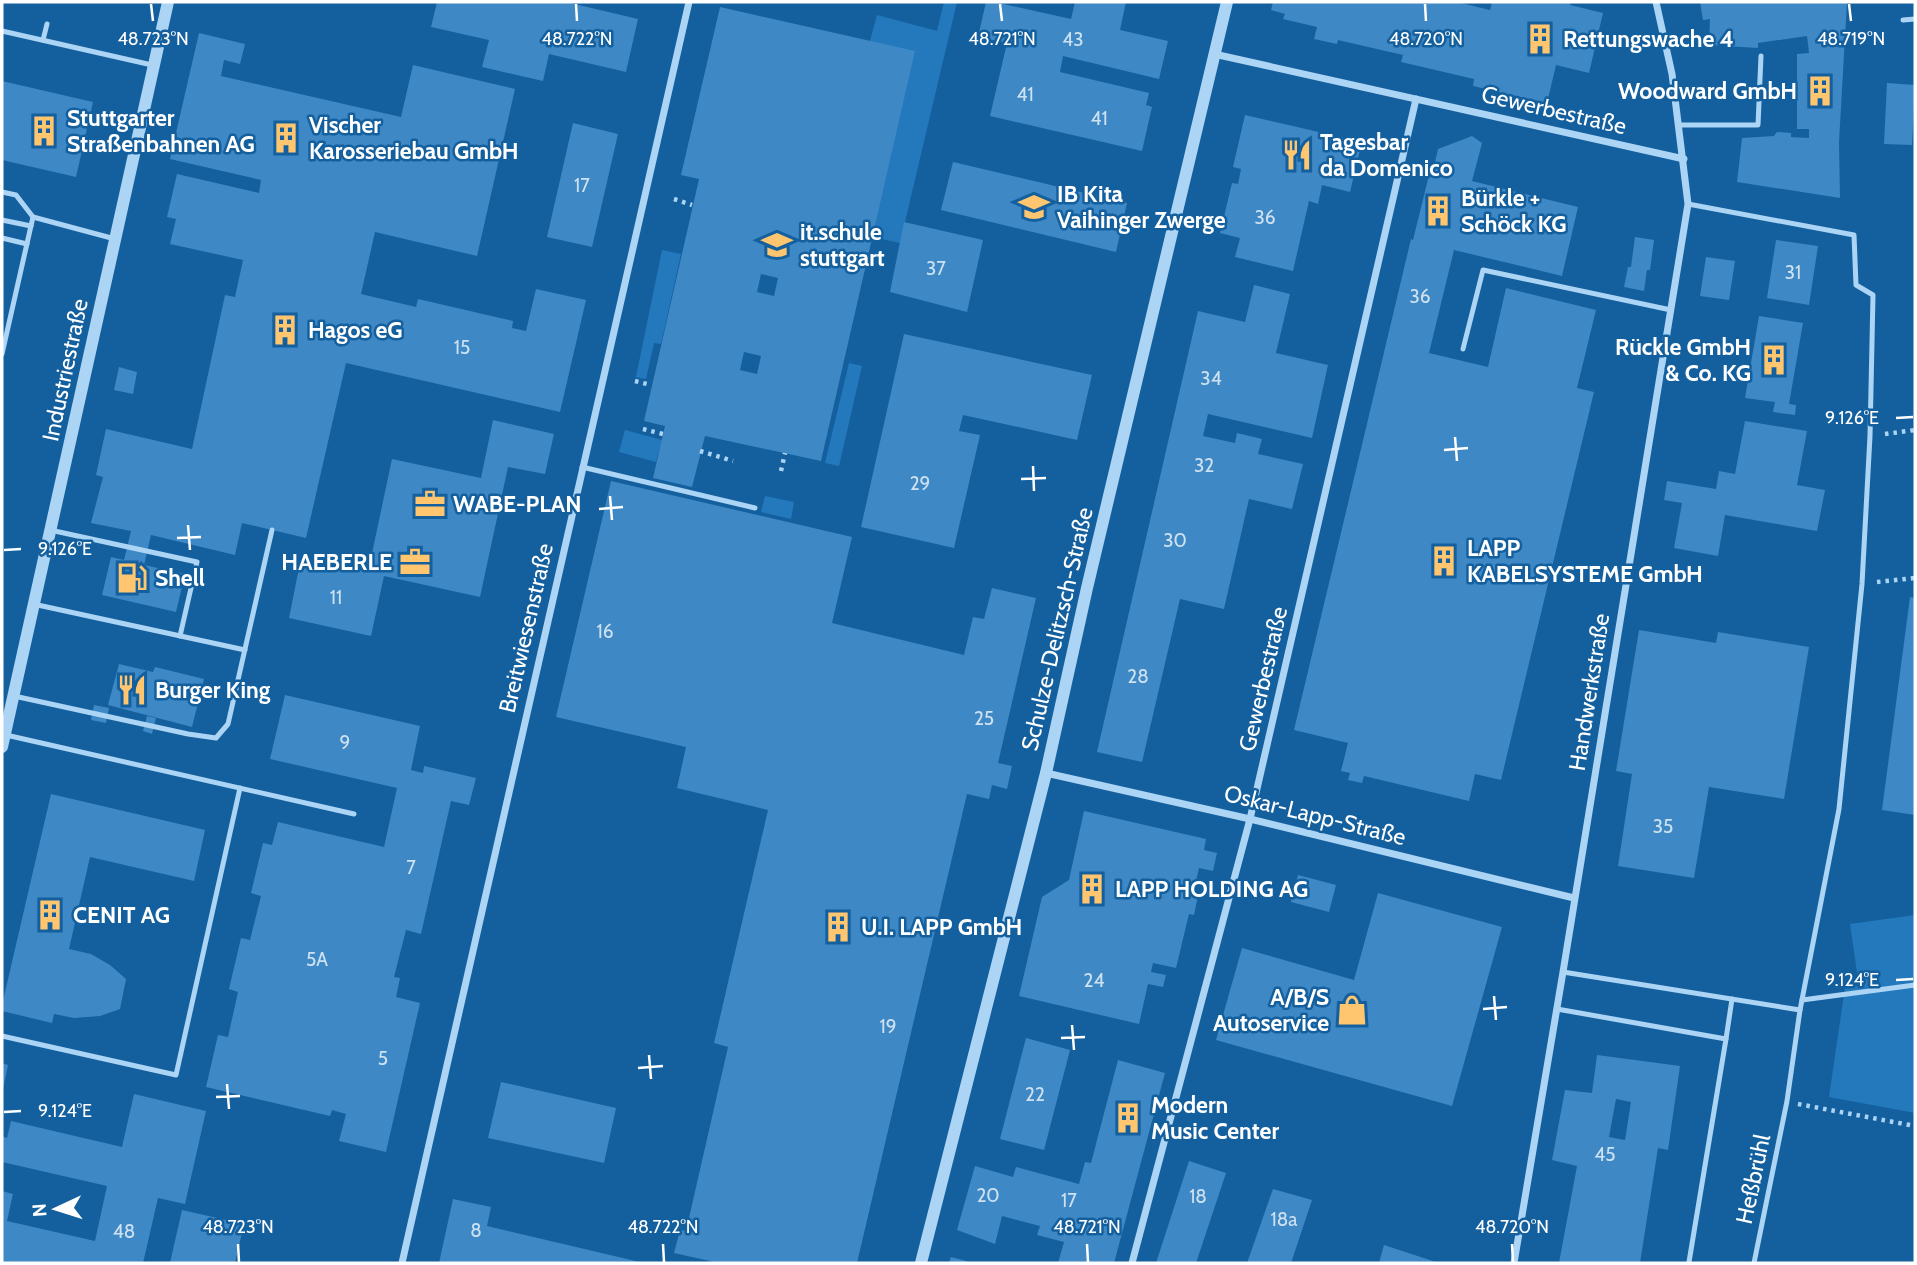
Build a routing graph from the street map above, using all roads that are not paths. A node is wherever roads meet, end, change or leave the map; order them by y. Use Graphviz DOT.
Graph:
graph roads {
  1 [pos="168,2"];
  2 [pos="689,2"];
  3 [pos="1227,2"];
  4 [pos="1656,2"];
  5 [pos="1915,19"];
  6 [pos="1903,20"];
  7 [pos="47,24"];
  8 [pos="2,31"];
  9 [pos="43,40"];
  10 [pos="1214,54"];
  11 [pos="1761,56"];
  12 [pos="154,65"];
  13 [pos="1416,99"];
  14 [pos="1679,125"];
  15 [pos="1684,159"];
  16 [pos="2,192"];
  17 [pos="1688,204"];
  18 [pos="33,217"];
  19 [pos="2,220"];
  20 [pos="31,226"];
  21 [pos="2,237"];
  22 [pos="115,239"];
  23 [pos="27,244"];
  24 [pos="1671,310"];
  25 [pos="1463,349"];
  26 [pos="2,354"];
  27 [pos="582,467"];
  28 [pos="755,508"];
  29 [pos="50,530"];
  30 [pos="272,530"];
  31 [pos="33,604"];
  32 [pos="180,636"];
  33 [pos="245,650"];
  34 [pos="13,696"];
  35 [pos="3,741"];
  36 [pos="1046,773"];
  37 [pos="240,788"];
  38 [pos="354,814"];
  39 [pos="1250,819"];
  40 [pos="1574,898"];
  41 [pos="1563,972"];
  42 [pos="1915,985"];
  43 [pos="1732,999"];
  44 [pos="1802,1000"];
  45 [pos="1557,1009"];
  46 [pos="1800,1010"];
  47 [pos="2,1037"];
  48 [pos="1726,1039"];
  49 [pos="1689,1262"];
  50 [pos="402,1263"];
  51 [pos="921,1263"];
  52 [pos="1132,1263"];
  53 [pos="1514,1263"];
  54 [pos="1754,1263"];
  1 -- 12 [label="street, Industriestraße"];
  2 -- 27 [label="street, Breitwiesenstraße"];
  3 -- 10 [label="street, Schulze-Delitzsch-Straße"];
  4 -- 14 [label="street, Handwerkstraße"];
  5 -- 6 [label="lane"];
  7 -- 9 [label="lane"];
  8 -- 9 [label="lane"];
  9 -- 12 [label="lane"];
  10 -- 13 [label="street, Gewerbestraße"];
  10 -- 36 [label="street, Schulze-Delitzsch-Straße"];
  11 -- 14 [label="lane"];
  12 -- 22 [label="street, Industriestraße"];
  13 -- 15 [label="street, Gewerbestraße"];
  13 -- 39 [label="street, Gewerbestraße"];
  14 -- 15 [label="street, Handwerkstraße"];
  15 -- 17 [label="street, Handwerkstraße"];
  16 -- 18 [label="lane"];
  17 -- 24 [label="street, Handwerkstraße"];
  17 -- 44 [label="lane, Heßbrühl"];
  18 -- 20 [label="lane"];
  18 -- 22 [label="lane"];
  19 -- 20 [label="lane"];
  20 -- 23 [label="lane"];
  21 -- 23 [label="lane"];
  22 -- 29 [label="street, Industriestraße"];
  23 -- 26 [label="lane"];
  24 -- 25 [label="lane"];
  24 -- 40 [label="street, Handwerkstraße"];
  27 -- 28 [label="lane"];
  27 -- 50 [label="street, Breitwiesenstraße"];
  29 -- 31 [label="street, Industriestraße"];
  29 -- 32 [label="lane"];
  30 -- 33 [label="lane"];
  31 -- 32 [label="lane"];
  31 -- 34 [label="street, Industriestraße"];
  32 -- 33 [label="lane"];
  33 -- 34 [label="lane"];
  34 -- 35 [label="street, Industriestraße"];
  35 -- 37 [label="lane"];
  36 -- 39 [label="street, Oskar-Lapp-Straße"];
  36 -- 51 [label="street, Schulze-Delitzsch-Straße"];
  37 -- 38 [label="lane"];
  37 -- 47 [label="lane"];
  39 -- 40 [label="street, Oskar-Lapp-Straße"];
  39 -- 52 [label="street, Gewerbestraße"];
  40 -- 41 [label="street, Handwerkstraße"];
  41 -- 43 [label="lane"];
  41 -- 45 [label="street, Handwerkstraße"];
  42 -- 44 [label="lane"];
  43 -- 46 [label="lane"];
  43 -- 48 [label="lane"];
  44 -- 46 [label="lane, Heßbrühl"];
  45 -- 48 [label="lane"];
  45 -- 53 [label="street, Handwerkstraße"];
  46 -- 54 [label="lane, Heßbrühl"];
  48 -- 49 [label="lane"];
}
